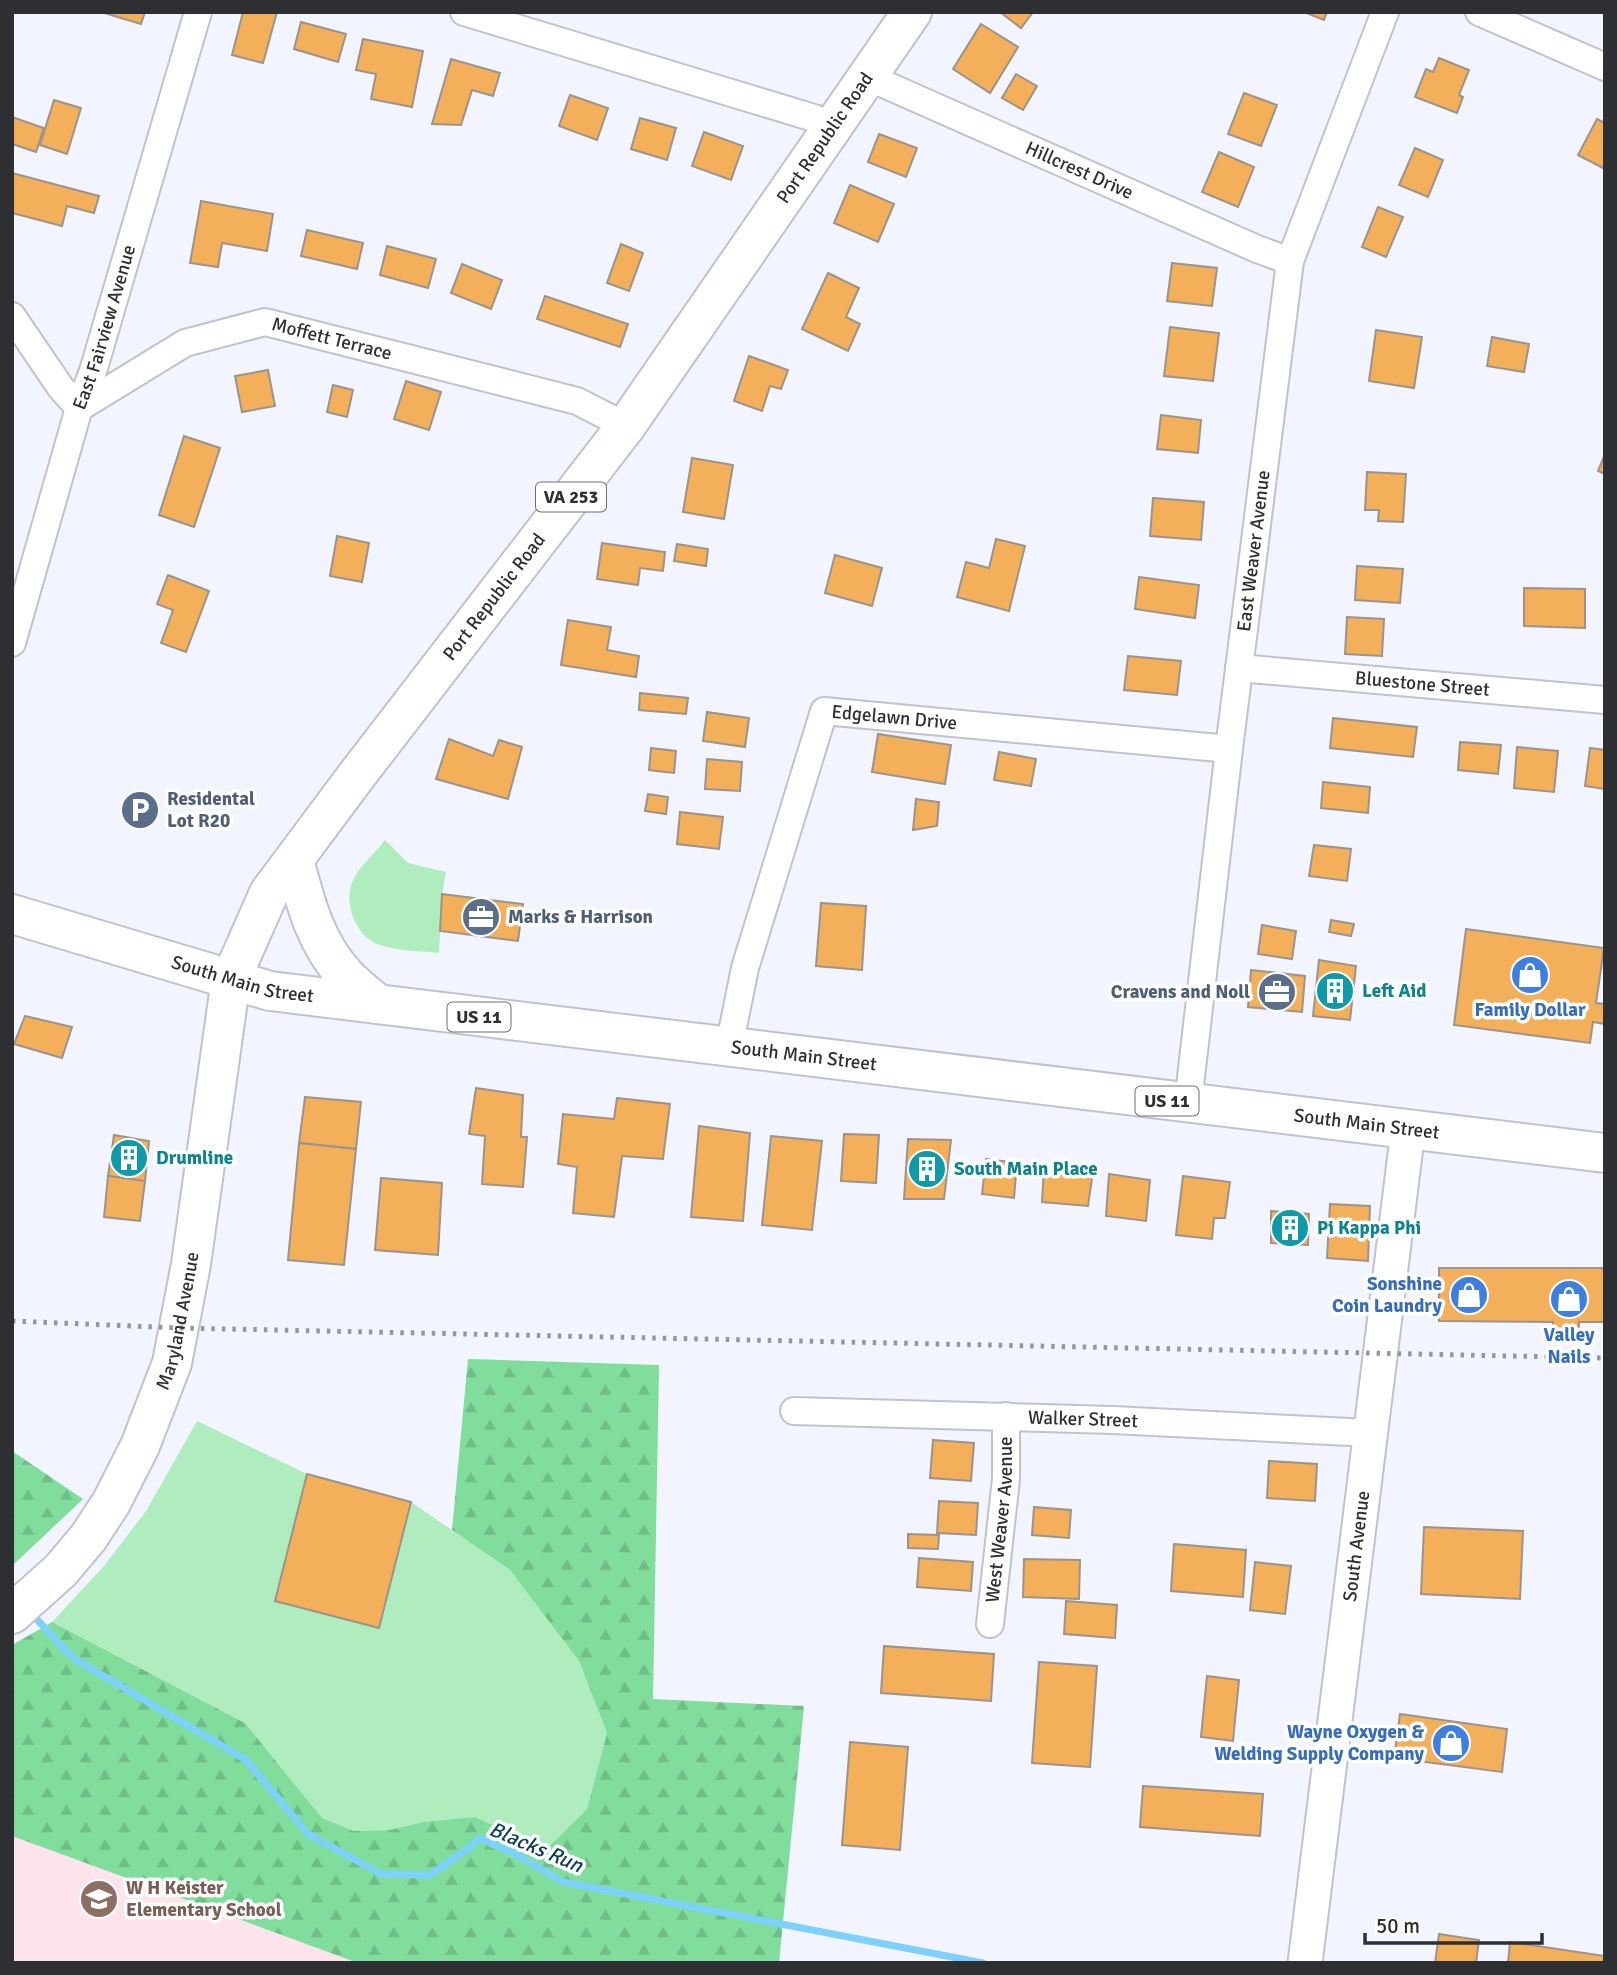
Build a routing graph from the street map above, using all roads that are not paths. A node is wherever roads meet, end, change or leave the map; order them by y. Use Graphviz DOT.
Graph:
graph roads {
  1 [pos="198,12"];
  2 [pos="464,12"];
  3 [pos="912,12"];
  4 [pos="1385,12"];
  5 [pos="1479,12"];
  6 [pos="1605,67"];
  7 [pos="868,77"];
  8 [pos="834,126"];
  9 [pos="1290,261"];
  10 [pos="12,316"];
  11 [pos="79,408"];
  12 [pos="626,426"];
  13 [pos="12,643"];
  14 [pos="1239,668"];
  15 [pos="1605,700"];
  16 [pos="1229,749"];
  17 [pos="294,860"];
  18 [pos="12,914"];
  19 [pos="231,979"];
  20 [pos="378,1004"];
  21 [pos="729,1047"];
  22 [pos="1188,1103"];
  23 [pos="1408,1130"];
  24 [pos="1605,1153"];
  25 [pos="794,1411"];
  26 [pos="1006,1416"];
  27 [pos="1370,1433"];
  28 [pos="26,1602"];
  29 [pos="990,1624"];
  30 [pos="1305,1963"];
  1 -- 11 [label="street, East Fairview Avenue"];
  2 -- 8 [label="street"];
  3 -- 7 [label="main road, Port Republic Road / VA 253"];
  4 -- 9 [label="street, East Weaver Avenue"];
  5 -- 6 [label="street"];
  7 -- 8 [label="main road, Port Republic Road / VA 253"];
  7 -- 9 [label="street, Hillcrest Drive"];
  8 -- 12 [label="main road, Port Republic Road / VA 253"];
  9 -- 14 [label="street, East Weaver Avenue"];
  10 -- 11 [label="street"];
  11 -- 12 [label="street, Moffett Terrace"];
  11 -- 13 [label="street, East Fairview Avenue"];
  12 -- 17 [label="main road, Port Republic Road / VA 253"];
  14 -- 15 [label="street, Bluestone Street"];
  14 -- 16 [label="street, East Weaver Avenue"];
  16 -- 21 [label="street, Edgelawn Drive"];
  16 -- 22 [label="street, East Weaver Avenue"];
  17 -- 19 [label="main road, Port Republic Road / VA 253"];
  17 -- 20 [label="main road"];
  18 -- 19 [label="main road, South Main Street / US 11"];
  19 -- 20 [label="main road, South Main Street / US 11"];
  19 -- 28 [label="main road, Maryland Avenue"];
  20 -- 21 [label="main road, South Main Street / US 11"];
  21 -- 22 [label="main road, South Main Street / US 11"];
  22 -- 23 [label="main road, South Main Street / US 11"];
  23 -- 24 [label="main road, South Main Street / US 11"];
  23 -- 27 [label="street, South Avenue"];
  25 -- 26 [label="street, Walker Street"];
  26 -- 27 [label="street, Walker Street"];
  26 -- 29 [label="street, West Weaver Avenue"];
  27 -- 30 [label="street, South Avenue"];
}
